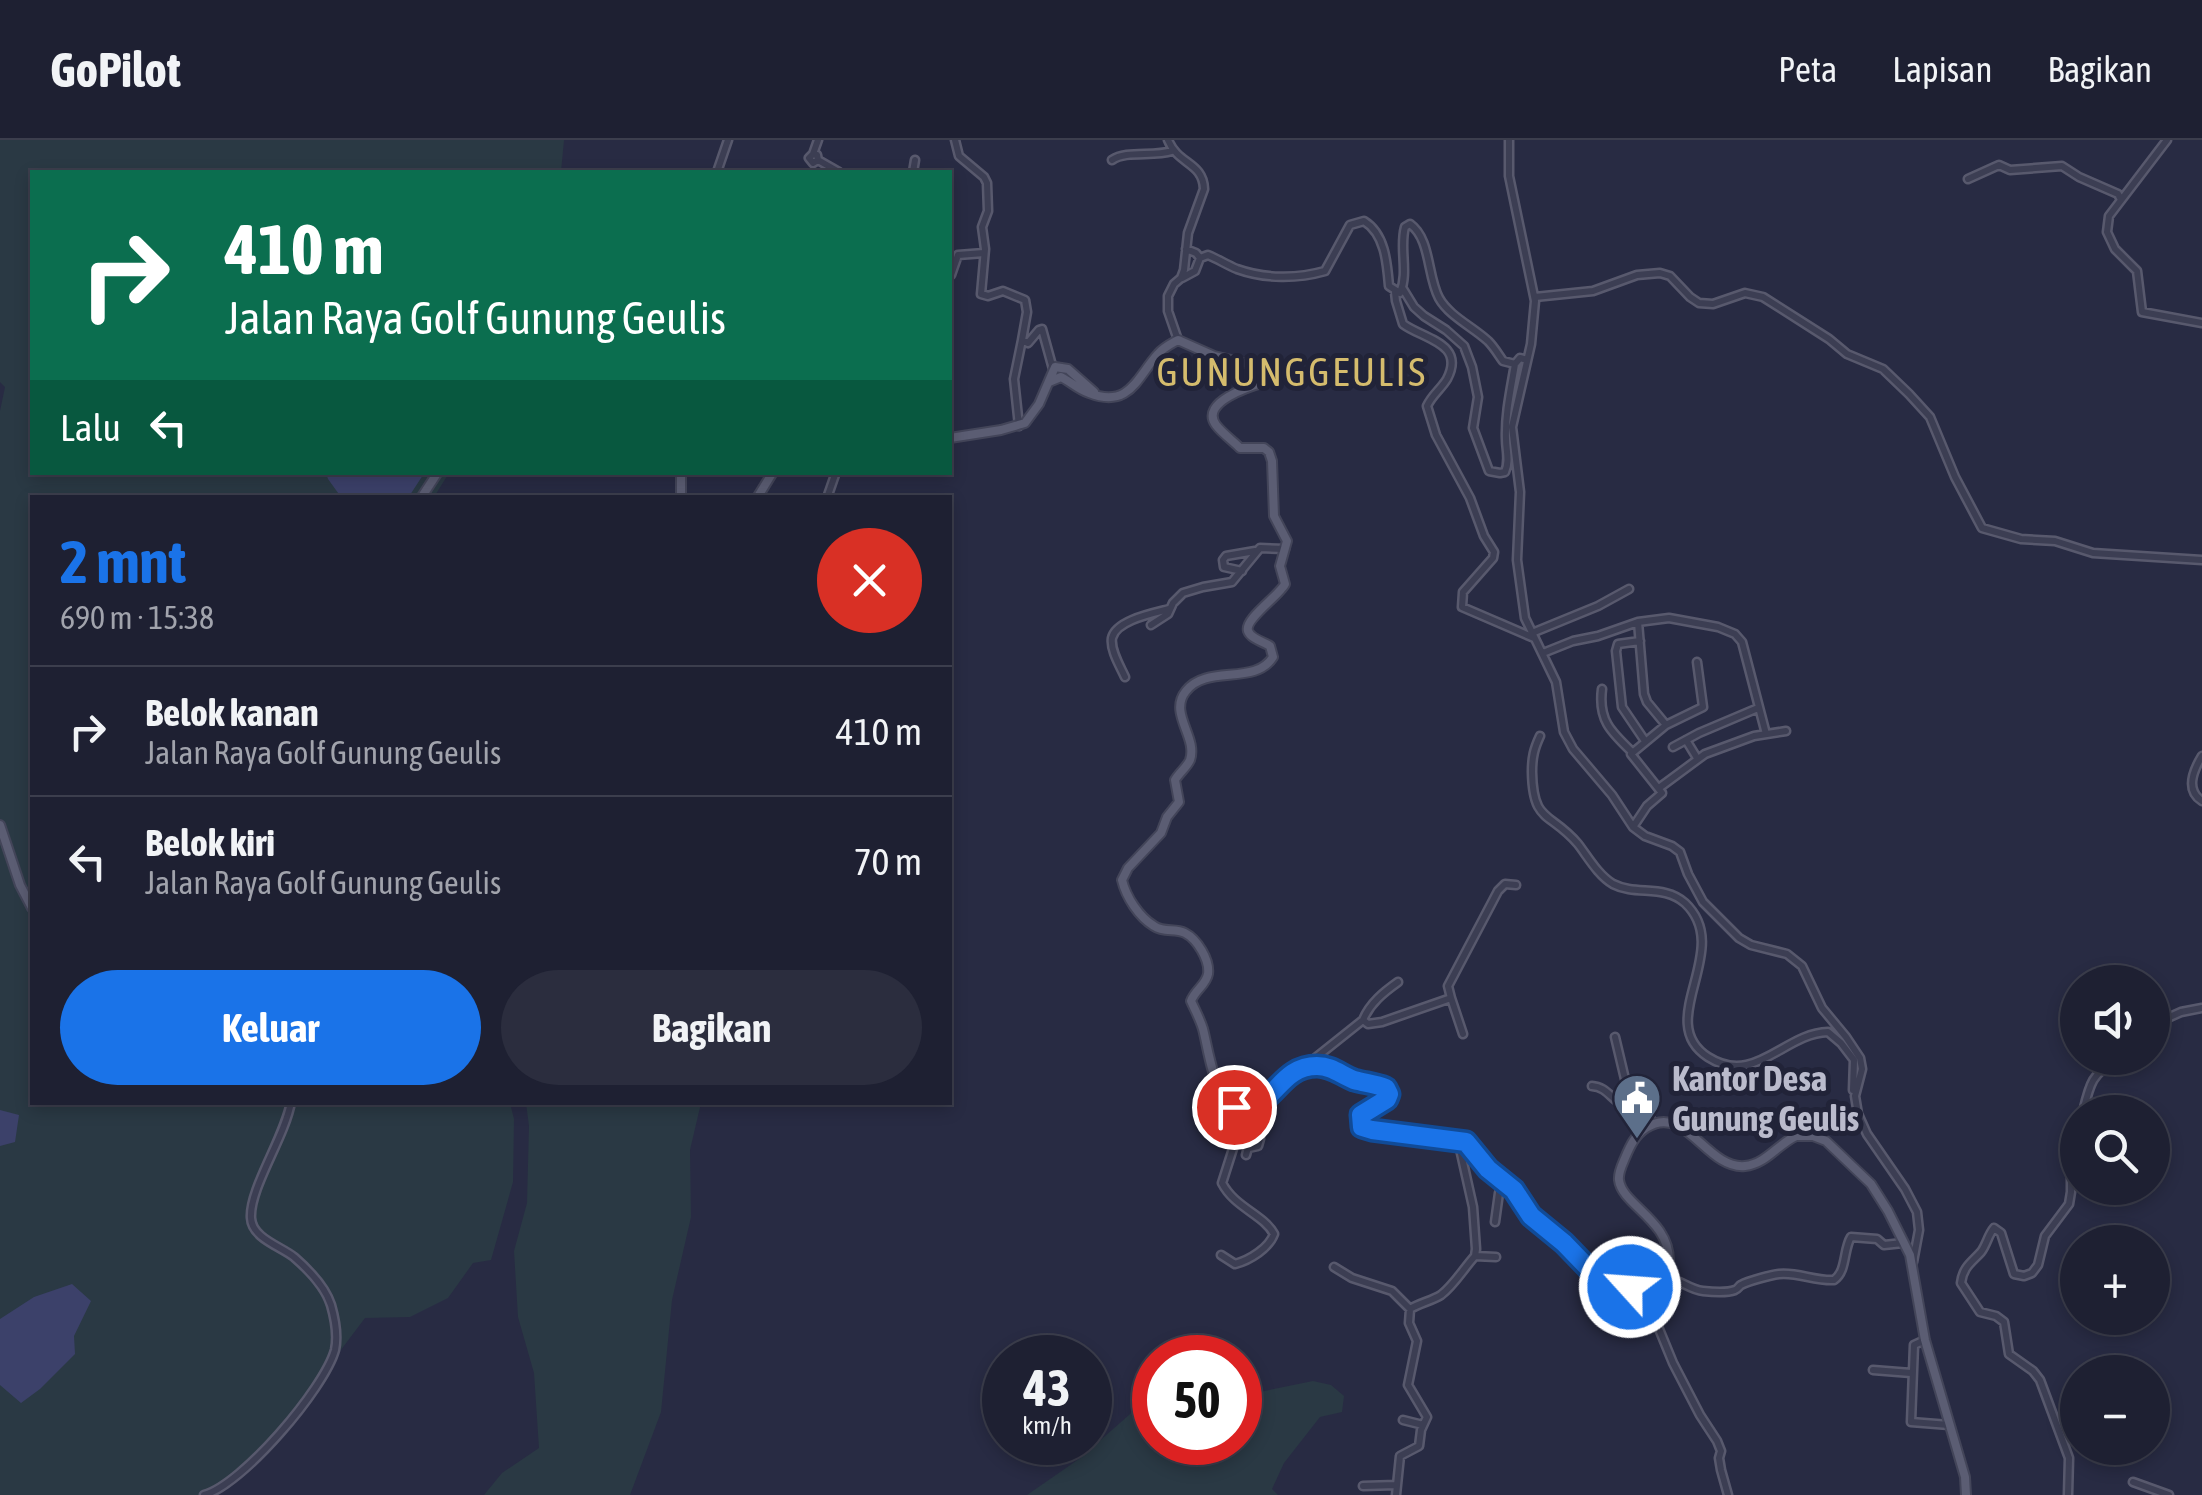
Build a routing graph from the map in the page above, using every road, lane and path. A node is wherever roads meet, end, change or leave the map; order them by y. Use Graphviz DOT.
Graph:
graph roads {
  1 [pos="728,140"];
  2 [pos="818,140"];
  3 [pos="955,140"];
  4 [pos="1168,140"];
  5 [pos="1509,140"];
  6 [pos="2167,140"];
  7 [pos="1172,151"];
  8 [pos="814,159"];
  9 [pos="916,160"];
  10 [pos="1112,160"];
  11 [pos="718,170"];
  12 [pos="810,170"];
  13 [pos="835,170"];
  14 [pos="914,170"];
  15 [pos="1968,179"];
  16 [pos="2121,200"];
  17 [pos="1186,249"];
  18 [pos="984,254"];
  19 [pos="1200,258"];
  20 [pos="952,272"];
  21 [pos="1181,278"];
  22 [pos="1399,290"];
  23 [pos="1535,297"];
  24 [pos="2202,323"];
  25 [pos="1022,340"];
  26 [pos="1178,340"];
  27 [pos="1527,360"];
  28 [pos="1515,364"];
  29 [pos="1053,368"];
  30 [pos="1049,382"];
  31 [pos="1098,396"];
  32 [pos="1019,426"];
  33 [pos="952,438"];
  34 [pos="1284,549"];
  35 [pos="1256,551"];
  36 [pos="2202,560"];
  37 [pos="1242,571"];
  38 [pos="1629,588"];
  39 [pos="1170,609"];
  40 [pos="1638,622"];
  41 [pos="1151,625"];
  42 [pos="1534,636"];
  43 [pos="1640,641"];
  44 [pos="1543,653"];
  45 [pos="1697,662"];
  46 [pos="1124,677"];
  47 [pos="1602,689"];
  48 [pos="1758,708"];
  49 [pos="1666,725"];
  50 [pos="1786,731"];
  51 [pos="1766,734"];
  52 [pos="1540,736"];
  53 [pos="1686,740"];
  54 [pos="1645,741"];
  55 [pos="1673,748"];
  56 [pos="1632,752"];
  57 [pos="2202,756"];
  58 [pos="1698,758"];
  59 [pos="1659,788"];
  60 [pos="2202,802"];
  61 [pos="0,825"];
  62 [pos="1632,827"];
  63 [pos="1516,885"];
  64 [pos="30,904"];
  65 [pos="1398,982"];
  66 [pos="1452,998"];
  67 [pos="2202,1008"];
  68 [pos="2170,1017"];
  69 [pos="1364,1020"];
  70 [pos="1464,1034"];
  71 [pos="1615,1037"];
  72 [pos="1304,1067"];
  73 [pos="1592,1086"];
  74 [pos="1855,1096"];
  75 [pos="290,1105"];
  76 [pos="1637,1107"];
  77 [pos="1249,1108"];
  78 [pos="1255,1120"];
  79 [pos="1655,1124"];
  80 [pos="1252,1132"];
  81 [pos="1260,1139"];
  82 [pos="1458,1140"];
  83 [pos="1504,1181"];
  84 [pos="2068,1205"];
  85 [pos="1494,1222"];
  86 [pos="1903,1243"];
  87 [pos="1221,1255"];
  88 [pos="1475,1256"];
  89 [pos="1496,1257"];
  90 [pos="1913,1263"];
  91 [pos="1334,1267"];
  92 [pos="1667,1278"];
  93 [pos="1642,1290"];
  94 [pos="1410,1309"];
  95 [pos="1925,1340"];
  96 [pos="1873,1370"];
  97 [pos="1911,1373"];
  98 [pos="1403,1420"];
  99 [pos="1949,1425"];
  100 [pos="1424,1426"];
  101 [pos="2133,1482"];
  102 [pos="1396,1485"];
  103 [pos="1363,1486"];
  104 [pos="204,1495"];
  105 [pos="1396,1495"];
  106 [pos="1728,1495"];
  107 [pos="1966,1495"];
  108 [pos="2068,1495"];
  109 [pos="2169,1495"];
  1 -- 11 [label="street"];
  2 -- 8 [label="street"];
  3 -- 18 [label="street"];
  4 -- 7 [label="street"];
  5 -- 23 [label="street"];
  6 -- 16 [label="street"];
  7 -- 10 [label="street"];
  7 -- 17 [label="street"];
  8 -- 12 [label="street"];
  8 -- 13 [label="street"];
  9 -- 14 [label="street"];
  15 -- 16 [label="street"];
  16 -- 24 [label="street"];
  17 -- 19 [label="street"];
  17 -- 21 [label="street"];
  18 -- 20 [label="street"];
  18 -- 25 [label="street"];
  19 -- 21 [label="street"];
  19 -- 22 [label="street"];
  21 -- 26 [label="street"];
  22 -- 28 [label="street"];
  22 -- 28 [label="street"];
  22 -- 42 [label="street"];
  23 -- 27 [label="street"];
  23 -- 36 [label="street"];
  25 -- 29 [label="street"];
  25 -- 32 [label="street"];
  26 -- 31 [label="main road"];
  26 -- 34 [label="main road"];
  27 -- 28 [label="street"];
  27 -- 42 [label="street"];
  29 -- 30 [label="main road"];
  29 -- 31 [label="main road"];
  30 -- 31 [label="main road"];
  30 -- 32 [label="main road"];
  32 -- 33 [label="main road"];
  34 -- 35 [label="street"];
  34 -- 77 [label="main road"];
  35 -- 37 [label="street"];
  35 -- 37 [label="street"];
  37 -- 39 [label="street"];
  38 -- 42 [label="street"];
  39 -- 41 [label="street"];
  39 -- 46 [label="street"];
  40 -- 43 [label="street"];
  40 -- 44 [label="street"];
  40 -- 48 [label="street"];
  42 -- 44 [label="street"];
  43 -- 49 [label="street"];
  43 -- 54 [label="street"];
  44 -- 62 [label="street"];
  45 -- 49 [label="street"];
  47 -- 56 [label="street"];
  48 -- 51 [label="street"];
  48 -- 53 [label="street"];
  49 -- 54 [label="street"];
  50 -- 51 [label="street"];
  51 -- 58 [label="street"];
  52 -- 74 [label="street"];
  53 -- 55 [label="street"];
  53 -- 58 [label="street"];
  54 -- 56 [label="street"];
  56 -- 59 [label="street"];
  57 -- 60 [label="street"];
  58 -- 59 [label="street"];
  59 -- 62 [label="street"];
  61 -- 64 [label="main road"];
  62 -- 74 [label="street"];
  63 -- 66 [label="street"];
  65 -- 69 [label="street"];
  66 -- 69 [label="street"];
  66 -- 70 [label="street"];
  67 -- 68 [label="street"];
  69 -- 72 [label="street"];
  71 -- 76 [label="street"];
  72 -- 77 [label="main road"];
  72 -- 82 [label="main road"];
  73 -- 76 [label="street"];
  74 -- 90 [label="street"];
  75 -- 104 [label="street"];
  76 -- 79 [label="street"];
  77 -- 78 [label="street"];
  77 -- 87 [label="street"];
  78 -- 80 [label="street"];
  78 -- 81 [label="street"];
  79 -- 86 [label="main road"];
  79 -- 92 [label="main road"];
  80 -- 81 [label="street"];
  80 -- 81 [label="street"];
  82 -- 83 [label="main road"];
  82 -- 88 [label="street"];
  83 -- 85 [label="street"];
  83 -- 93 [label="main road"];
  84 -- 108 [label="street"];
  86 -- 90 [label="main road"];
  86 -- 92 [label="street"];
  88 -- 89 [label="street"];
  88 -- 94 [label="street"];
  90 -- 95 [label="main road"];
  91 -- 94 [label="street"];
  92 -- 93 [label="main road"];
  93 -- 106 [label="street"];
  94 -- 100 [label="street"];
  95 -- 97 [label="street"];
  95 -- 99 [label="main road"];
  96 -- 97 [label="street"];
  97 -- 99 [label="street"];
  98 -- 100 [label="street"];
  99 -- 107 [label="main road"];
  100 -- 102 [label="street"];
  101 -- 109 [label="street"];
  102 -- 103 [label="street"];
  102 -- 105 [label="street"];
}
